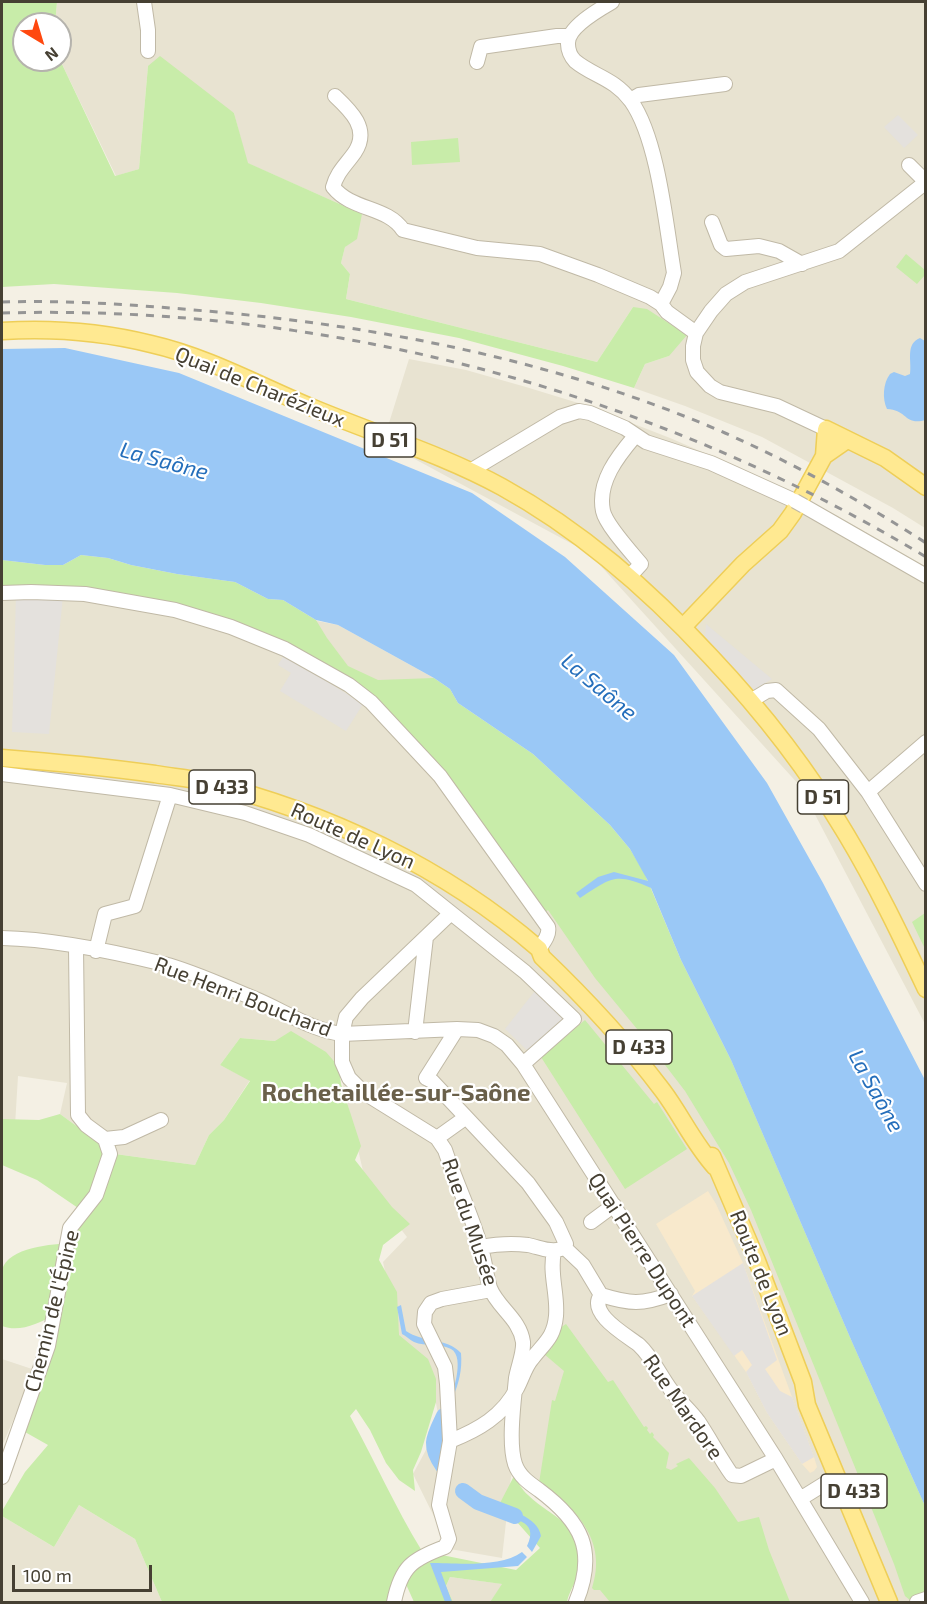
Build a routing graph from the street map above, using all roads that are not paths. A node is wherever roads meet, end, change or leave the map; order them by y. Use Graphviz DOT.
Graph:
graph roads {
  1 [pos="144,2"];
  2 [pos="612,2"];
  3 [pos="568,36"];
  4 [pos="148,51"];
  5 [pos="477,62"];
  6 [pos="725,84"];
  7 [pos="335,96"];
  8 [pos="630,100"];
  9 [pos="909,165"];
  10 [pos="926,182"];
  11 [pos="712,222"];
  12 [pos="802,264"];
  13 [pos="661,304"];
  14 [pos="2,331"];
  15 [pos="696,333"];
  16 [pos="826,429"];
  17 [pos="635,436"];
  18 [pos="847,440"];
  19 [pos="824,456"];
  20 [pos="470,471"];
  21 [pos="926,487"];
  22 [pos="630,576"];
  23 [pos="926,576"];
  24 [pos="2,593"];
  25 [pos="683,627"];
  26 [pos="752,700"];
  27 [pos="926,742"];
  28 [pos="2,758"];
  29 [pos="2,774"];
  30 [pos="868,792"];
  31 [pos="170,795"];
  32 [pos="926,884"];
  33 [pos="451,913"];
  34 [pos="426,937"];
  35 [pos="2,938"];
  36 [pos="76,947"];
  37 [pos="539,949"];
  38 [pos="96,951"];
  39 [pos="926,989"];
  40 [pos="457,1029"];
  41 [pos="415,1032"];
  42 [pos="342,1034"];
  43 [pos="523,1064"];
  44 [pos="465,1118"];
  45 [pos="161,1120"];
  46 [pos="437,1138"];
  47 [pos="105,1139"];
  48 [pos="614,1205"];
  49 [pos="591,1222"];
  50 [pos="564,1246"];
  51 [pos="481,1247"];
  52 [pos="491,1290"];
  53 [pos="671,1294"];
  54 [pos="600,1301"];
  55 [pos="803,1382"];
  56 [pos="516,1390"];
  57 [pos="450,1442"];
  58 [pos="777,1459"];
  59 [pos="837,1476"];
  60 [pos="2,1477"];
  61 [pos="800,1498"];
  62 [pos="926,1599"];
  63 [pos="394,1602"];
  64 [pos="576,1602"];
  65 [pos="862,1602"];
  66 [pos="889,1602"];
  67 [pos="899,1602"];
  68 [pos="917,1602"];
  1 -- 4 [label="street"];
  2 -- 3 [label="street"];
  3 -- 5 [label="street"];
  3 -- 8 [label="street"];
  6 -- 8 [label="street"];
  7 -- 13 [label="street"];
  8 -- 13 [label="street"];
  9 -- 10 [label="street"];
  10 -- 12 [label="street"];
  11 -- 12 [label="street"];
  12 -- 15 [label="street"];
  13 -- 15 [label="street"];
  14 -- 20 [label="main road, Quai de Charézieux / D 51"];
  15 -- 16 [label="street"];
  16 -- 18 [label="main road"];
  16 -- 19 [label="main road"];
  17 -- 20 [label="street"];
  17 -- 22 [label="street"];
  17 -- 23 [label="street"];
  18 -- 19 [label="main road"];
  18 -- 21 [label="main road"];
  19 -- 25 [label="main road"];
  20 -- 22 [label="main road, Quai de Charézieux / D 51"];
  22 -- 25 [label="main road, Quai de Charézieux / D 51"];
  24 -- 37 [label="street"];
  25 -- 26 [label="main road, Quai de Charézieux / D 51"];
  26 -- 30 [label="street"];
  26 -- 39 [label="main road, D 51"];
  27 -- 30 [label="street"];
  28 -- 37 [label="main road, Route de Lyon / D 433"];
  29 -- 31 [label="street"];
  30 -- 32 [label="street"];
  31 -- 33 [label="street"];
  31 -- 38 [label="street"];
  33 -- 34 [label="street"];
  33 -- 43 [label="street"];
  34 -- 41 [label="street"];
  34 -- 42 [label="street"];
  35 -- 36 [label="street, Rue Henri Bouchard"];
  36 -- 38 [label="street, Rue Henri Bouchard"];
  36 -- 47 [label="street"];
  37 -- 55 [label="main road, Route de Lyon / D 433"];
  38 -- 42 [label="street, Rue Henri Bouchard"];
  40 -- 41 [label="street, Quai Pierre Dupont"];
  40 -- 43 [label="street, Quai Pierre Dupont"];
  40 -- 44 [label="street"];
  41 -- 42 [label="street, Quai Pierre Dupont"];
  42 -- 46 [label="street, Rue du Musée"];
  43 -- 48 [label="street, Quai Pierre Dupont"];
  44 -- 46 [label="street"];
  44 -- 50 [label="street"];
  45 -- 47 [label="street"];
  46 -- 51 [label="street, Rue du Musée"];
  47 -- 60 [label="street, Chemin de l'Épine"];
  48 -- 49 [label="street"];
  48 -- 53 [label="street, Quai Pierre Dupont"];
  50 -- 51 [label="street"];
  50 -- 54 [label="street"];
  50 -- 56 [label="street"];
  51 -- 52 [label="street, Rue du Musée"];
  52 -- 56 [label="street, Rue du Musée"];
  52 -- 57 [label="street"];
  53 -- 54 [label="street"];
  53 -- 58 [label="street, Quai Pierre Dupont"];
  54 -- 58 [label="street, Rue Mardore"];
  55 -- 59 [label="main road, Route de Lyon / D 433"];
  55 -- 67 [label="main road, Route de Lyon / D 433"];
  56 -- 57 [label="street"];
  56 -- 64 [label="street, Rue du Musée"];
  57 -- 63 [label="street"];
  58 -- 61 [label="street, Quai Pierre Dupont"];
  59 -- 61 [label="street"];
  59 -- 66 [label="main road, Route de Lyon / D 433"];
  61 -- 65 [label="street, Quai Pierre Dupont"];
  62 -- 68 [label="street"];
}
